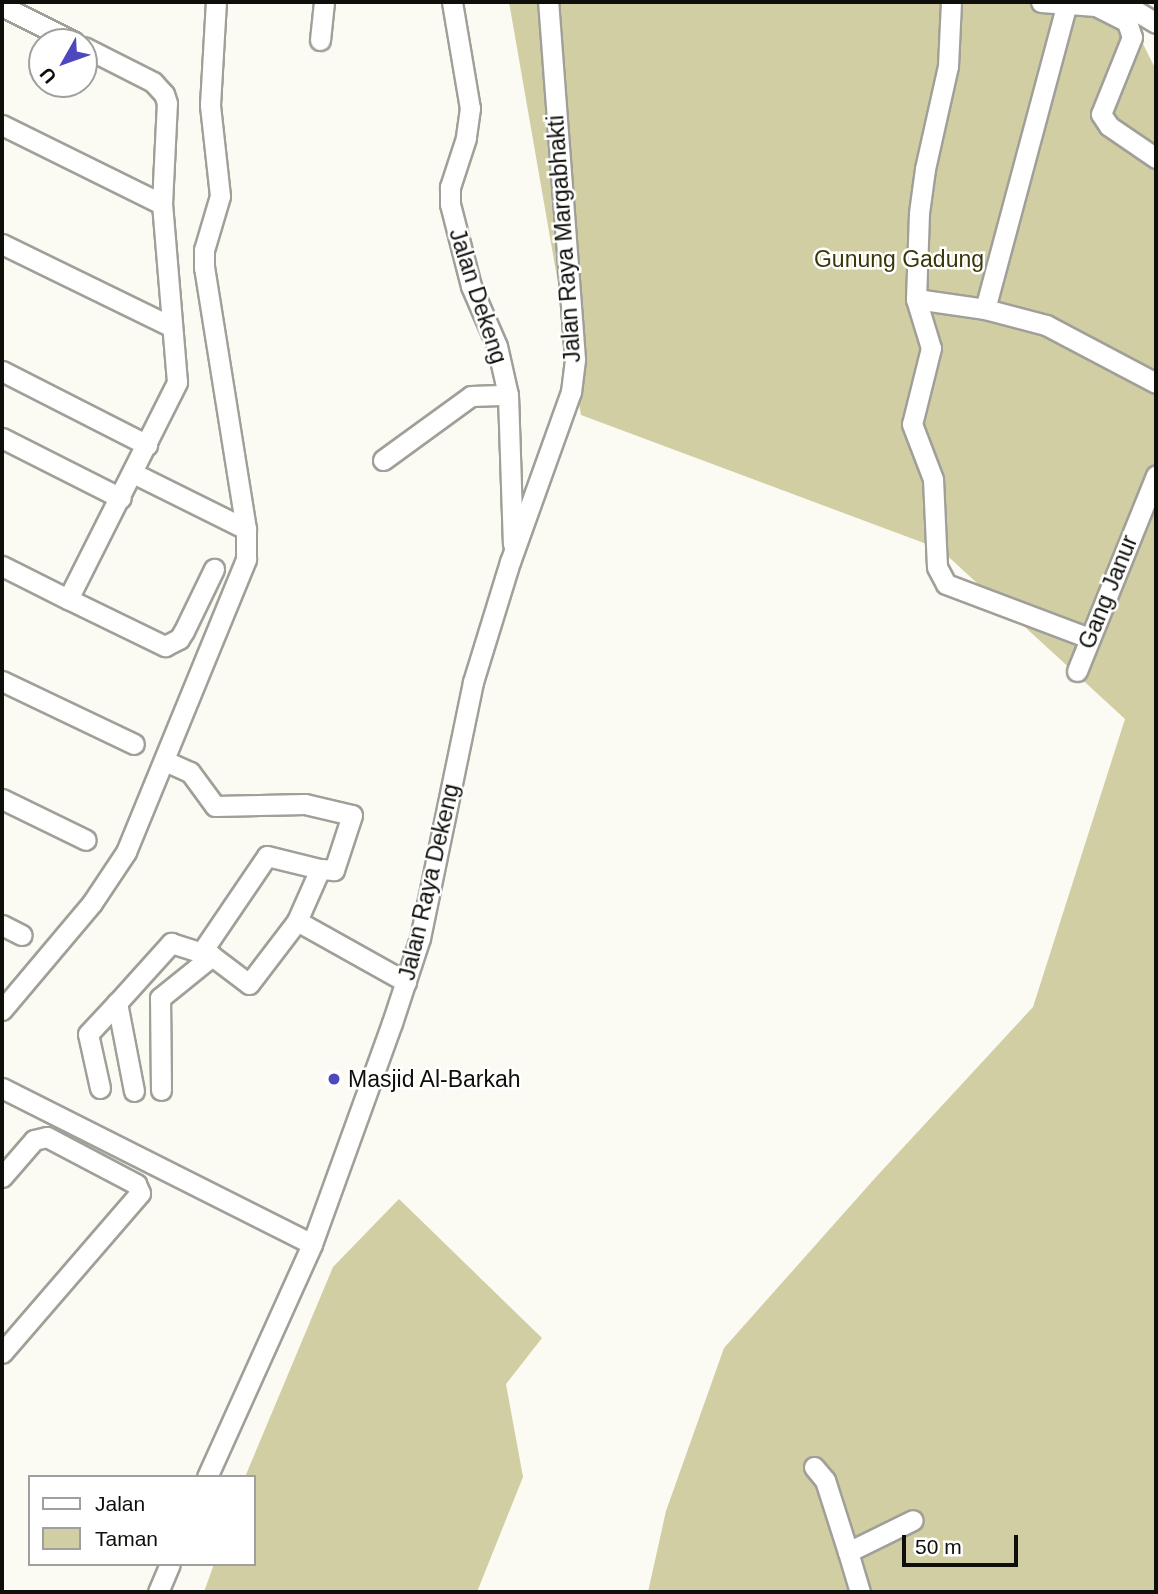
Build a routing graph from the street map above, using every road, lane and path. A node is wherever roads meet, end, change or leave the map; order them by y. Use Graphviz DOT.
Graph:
graph roads {
  1 [pos="216,2"];
  2 [pos="324,2"];
  3 [pos="452,2"];
  4 [pos="548,2"];
  5 [pos="951,2"];
  6 [pos="1041,2"];
  7 [pos="1067,2"];
  8 [pos="2,6"];
  9 [pos="1106,9"];
  10 [pos="1156,23"];
  11 [pos="46,28"];
  12 [pos="320,40"];
  13 [pos="98,54"];
  14 [pos="2,125"];
  15 [pos="1156,158"];
  16 [pos="162,204"];
  17 [pos="2,244"];
  18 [pos="916,299"];
  19 [pos="985,309"];
  20 [pos="170,326"];
  21 [pos="2,371"];
  22 [pos="1156,383"];
  23 [pos="508,395"];
  24 [pos="2,438"];
  25 [pos="148,444"];
  26 [pos="383,460"];
  27 [pos="133,473"];
  28 [pos="1156,475"];
  29 [pos="121,498"];
  30 [pos="246,529"];
  31 [pos="513,552"];
  32 [pos="2,566"];
  33 [pos="214,569"];
  34 [pos="501,590"];
  35 [pos="68,599"];
  36 [pos="1089,638"];
  37 [pos="1077,671"];
  38 [pos="2,681"];
  39 [pos="134,744"];
  40 [pos="164,761"];
  41 [pos="2,799"];
  42 [pos="86,840"];
  43 [pos="320,869"];
  44 [pos="297,921"];
  45 [pos="2,925"];
  46 [pos="22,935"];
  47 [pos="206,954"];
  48 [pos="406,982"];
  49 [pos="117,1003"];
  50 [pos="2,1010"];
  51 [pos="2,1088"];
  52 [pos="100,1088"];
  53 [pos="161,1090"];
  54 [pos="134,1091"];
  55 [pos="2,1177"];
  56 [pos="312,1244"];
  57 [pos="2,1353"];
  58 [pos="814,1467"];
  59 [pos="208,1475"];
  60 [pos="913,1520"];
  61 [pos="848,1552"];
  62 [pos="169,1566"];
  63 [pos="158,1592"];
  64 [pos="860,1592"];
  1 -- 30 [label="street"];
  2 -- 12 [label="street"];
  3 -- 23 [label="street, Jalan Dekeng"];
  4 -- 31 [label="street, Jalan Raya Margabhakti"];
  5 -- 18 [label="street"];
  6 -- 7 [label="street"];
  7 -- 9 [label="street"];
  7 -- 19 [label="street"];
  8 -- 11 [label="street"];
  9 -- 10 [label="street"];
  9 -- 15 [label="street"];
  13 -- 16 [label="street"];
  14 -- 16 [label="street"];
  16 -- 20 [label="street"];
  17 -- 20 [label="street"];
  18 -- 19 [label="street"];
  18 -- 36 [label="street"];
  19 -- 22 [label="street"];
  20 -- 25 [label="street"];
  21 -- 25 [label="street"];
  23 -- 26 [label="street"];
  23 -- 31 [label="street, Jalan Dekeng"];
  24 -- 29 [label="street"];
  25 -- 27 [label="street"];
  27 -- 29 [label="street"];
  27 -- 30 [label="street"];
  28 -- 36 [label="street, Gang Janur"];
  29 -- 35 [label="street"];
  30 -- 40 [label="street"];
  31 -- 34 [label="street, Jalan Raya Margabhakti"];
  32 -- 35 [label="street"];
  33 -- 35 [label="street"];
  34 -- 48 [label="street, Jalan Raya Dekeng"];
  36 -- 37 [label="street, Gang Janur"];
  38 -- 39 [label="street"];
  40 -- 43 [label="street"];
  40 -- 50 [label="street"];
  41 -- 42 [label="street"];
  43 -- 44 [label="street"];
  43 -- 47 [label="street"];
  44 -- 47 [label="street"];
  44 -- 48 [label="street"];
  45 -- 46 [label="street"];
  47 -- 49 [label="street"];
  47 -- 53 [label="street"];
  48 -- 56 [label="street, Jalan Raya Dekeng"];
  49 -- 52 [label="street"];
  49 -- 54 [label="street"];
  51 -- 56 [label="street"];
  55 -- 57 [label="street"];
  56 -- 59 [label="street, Jalan Raya Dekeng"];
  58 -- 61 [label="street"];
  60 -- 61 [label="street"];
  61 -- 64 [label="street"];
  62 -- 63 [label="street"];
}
